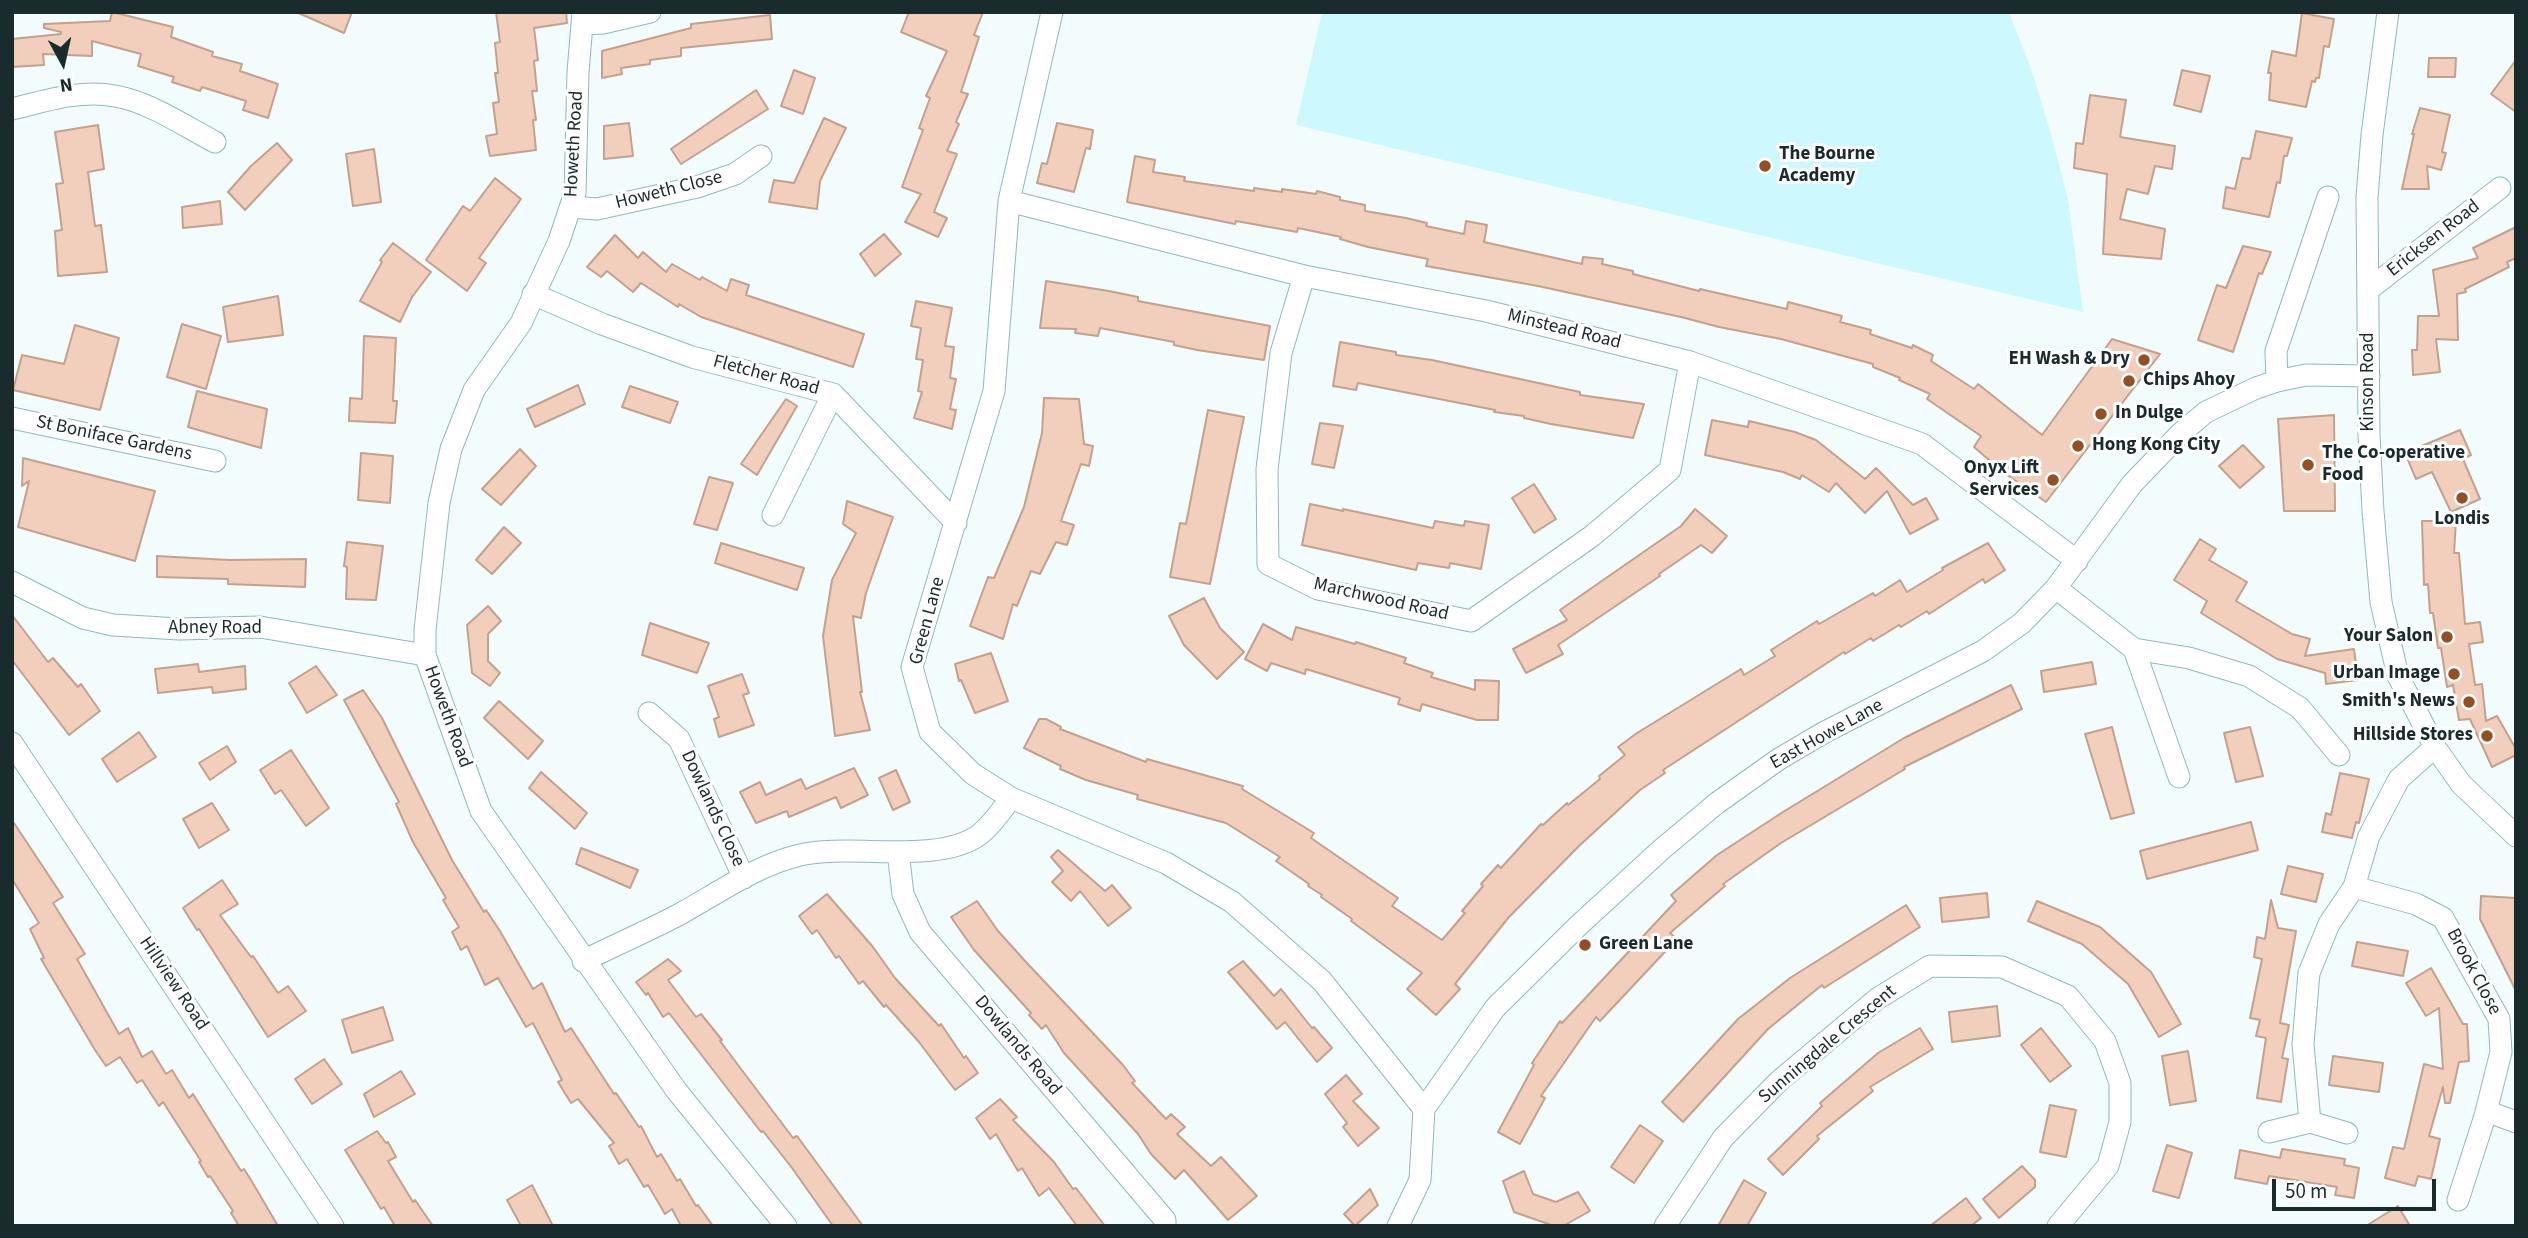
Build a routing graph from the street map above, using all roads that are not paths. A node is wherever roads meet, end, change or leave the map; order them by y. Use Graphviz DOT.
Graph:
graph roads {
  1 [pos="650,12"];
  2 [pos="1052,12"];
  3 [pos="2388,12"];
  4 [pos="583,18"];
  5 [pos="12,109"];
  6 [pos="215,142"];
  7 [pos="761,156"];
  8 [pos="2500,188"];
  9 [pos="2328,197"];
  10 [pos="1009,201"];
  11 [pos="571,207"];
  12 [pos="1304,276"];
  13 [pos="2368,290"];
  14 [pos="533,294"];
  15 [pos="1690,362"];
  16 [pos="2369,376"];
  17 [pos="2277,381"];
  18 [pos="833,394"];
  19 [pos="12,418"];
  20 [pos="215,461"];
  21 [pos="773,515"];
  22 [pos="956,523"];
  23 [pos="2077,561"];
  24 [pos="12,582"];
  25 [pos="2056,589"];
  26 [pos="2134,649"];
  27 [pos="425,655"];
  28 [pos="649,713"];
  29 [pos="12,743"];
  30 [pos="2435,747"];
  31 [pos="2339,755"];
  32 [pos="2179,777"];
  33 [pos="1011,799"];
  34 [pos="2516,836"];
  35 [pos="898,852"];
  36 [pos="744,878"];
  37 [pos="2354,887"];
  38 [pos="583,961"];
  39 [pos="1424,1110"];
  40 [pos="2486,1111"];
  41 [pos="2310,1122"];
  42 [pos="2516,1122"];
  43 [pos="2269,1132"];
  44 [pos="2347,1133"];
  45 [pos="2458,1200"];
  46 [pos="333,1226"];
  47 [pos="786,1226"];
  48 [pos="1165,1226"];
  49 [pos="1398,1226"];
  50 [pos="1665,1226"];
  51 [pos="2058,1226"];
  1 -- 4 [label="street"];
  2 -- 10 [label="street, Green Lane"];
  3 -- 13 [label="street, Kinson Road"];
  4 -- 11 [label="street, Howeth Road"];
  5 -- 6 [label="street"];
  7 -- 11 [label="street, Howeth Close"];
  8 -- 13 [label="street, Ericksen Road"];
  9 -- 17 [label="street"];
  10 -- 12 [label="street, Minstead Road"];
  10 -- 22 [label="street, Green Lane"];
  11 -- 14 [label="street, Howeth Road"];
  12 -- 15 [label="street, Minstead Road"];
  12 -- 15 [label="street, Marchwood Road"];
  13 -- 16 [label="street, Kinson Road"];
  14 -- 18 [label="street, Fletcher Road"];
  14 -- 27 [label="street, Howeth Road"];
  15 -- 23 [label="street, Minstead Road"];
  16 -- 17 [label="street, East Howe Lane"];
  16 -- 30 [label="street, Kinson Road"];
  17 -- 23 [label="street, East Howe Lane"];
  18 -- 21 [label="street"];
  18 -- 22 [label="street, Fletcher Road"];
  19 -- 20 [label="street, St Boniface Gardens"];
  22 -- 33 [label="street, Green Lane"];
  23 -- 25 [label="street, East Howe Lane"];
  24 -- 27 [label="street, Abney Road"];
  25 -- 26 [label="street"];
  25 -- 39 [label="street, East Howe Lane"];
  26 -- 31 [label="street"];
  26 -- 32 [label="street"];
  27 -- 38 [label="street, Howeth Road"];
  28 -- 36 [label="street, Dowlands Close"];
  29 -- 46 [label="street, Hillview Road"];
  30 -- 34 [label="street, Kinson Road"];
  30 -- 37 [label="street"];
  33 -- 35 [label="street"];
  33 -- 39 [label="street, Green Lane"];
  35 -- 36 [label="street"];
  35 -- 48 [label="street, Dowlands Road"];
  36 -- 38 [label="street"];
  37 -- 40 [label="street, Brook Close"];
  37 -- 41 [label="street"];
  38 -- 47 [label="street, Howeth Road"];
  39 -- 49 [label="street"];
  40 -- 42 [label="street"];
  40 -- 45 [label="street, Brook Close"];
  41 -- 43 [label="street"];
  41 -- 44 [label="street"];
  50 -- 51 [label="street, Sunningdale Crescent"];
}
